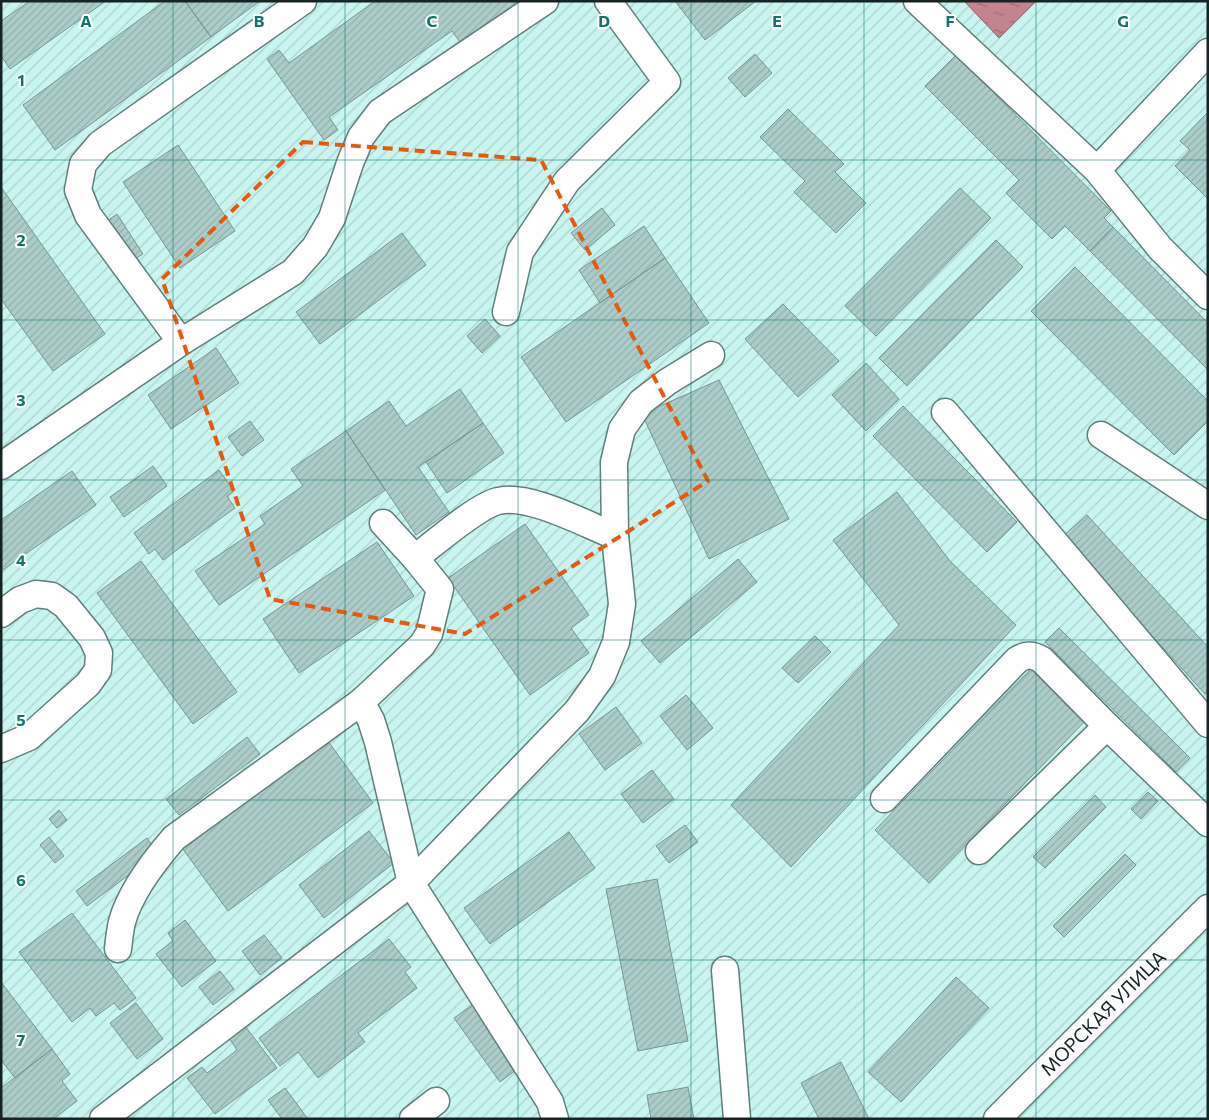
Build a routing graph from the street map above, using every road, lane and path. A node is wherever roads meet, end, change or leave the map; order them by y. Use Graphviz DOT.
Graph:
graph roads {
  1 [pos="303,1"];
  2 [pos="545,1"];
  3 [pos="608,1"];
  4 [pos="917,1"];
  5 [pos="1208,52"];
  6 [pos="1096,170"];
  7 [pos="1208,296"];
  8 [pos="506,312"];
  9 [pos="181,342"];
  10 [pos="711,355"];
  11 [pos="945,412"];
  12 [pos="1101,435"];
  13 [pos="1,466"];
  14 [pos="1208,506"];
  15 [pos="384,523"];
  16 [pos="615,536"];
  17 [pos="415,558"];
  18 [pos="1,614"];
  19 [pos="361,702"];
  20 [pos="1208,724"];
  21 [pos="1107,726"];
  22 [pos="1,749"];
  23 [pos="884,800"];
  24 [pos="1208,823"];
  25 [pos="979,851"];
  26 [pos="411,883"];
  27 [pos="1208,908"];
  28 [pos="118,949"];
  29 [pos="725,970"];
  30 [pos="436,1101"];
  31 [pos="103,1119"];
  32 [pos="413,1119"];
  33 [pos="555,1119"];
  34 [pos="737,1119"];
  35 [pos="997,1119"];
  1 -- 9 [label="street"];
  2 -- 9 [label="street"];
  3 -- 8 [label="street"];
  4 -- 6 [label="street"];
  5 -- 6 [label="street"];
  6 -- 7 [label="street"];
  9 -- 13 [label="street"];
  10 -- 16 [label="street"];
  11 -- 20 [label="street"];
  12 -- 14 [label="street"];
  15 -- 17 [label="street"];
  16 -- 17 [label="street"];
  16 -- 26 [label="street"];
  17 -- 19 [label="street"];
  18 -- 22 [label="street"];
  19 -- 26 [label="street"];
  19 -- 28 [label="street"];
  21 -- 23 [label="street"];
  21 -- 24 [label="street"];
  21 -- 25 [label="street"];
  26 -- 31 [label="street"];
  26 -- 33 [label="street"];
  27 -- 35 [label="street, МОРСКАЯ УЛИЦА"];
  29 -- 34 [label="street"];
  30 -- 32 [label="street"];
}
